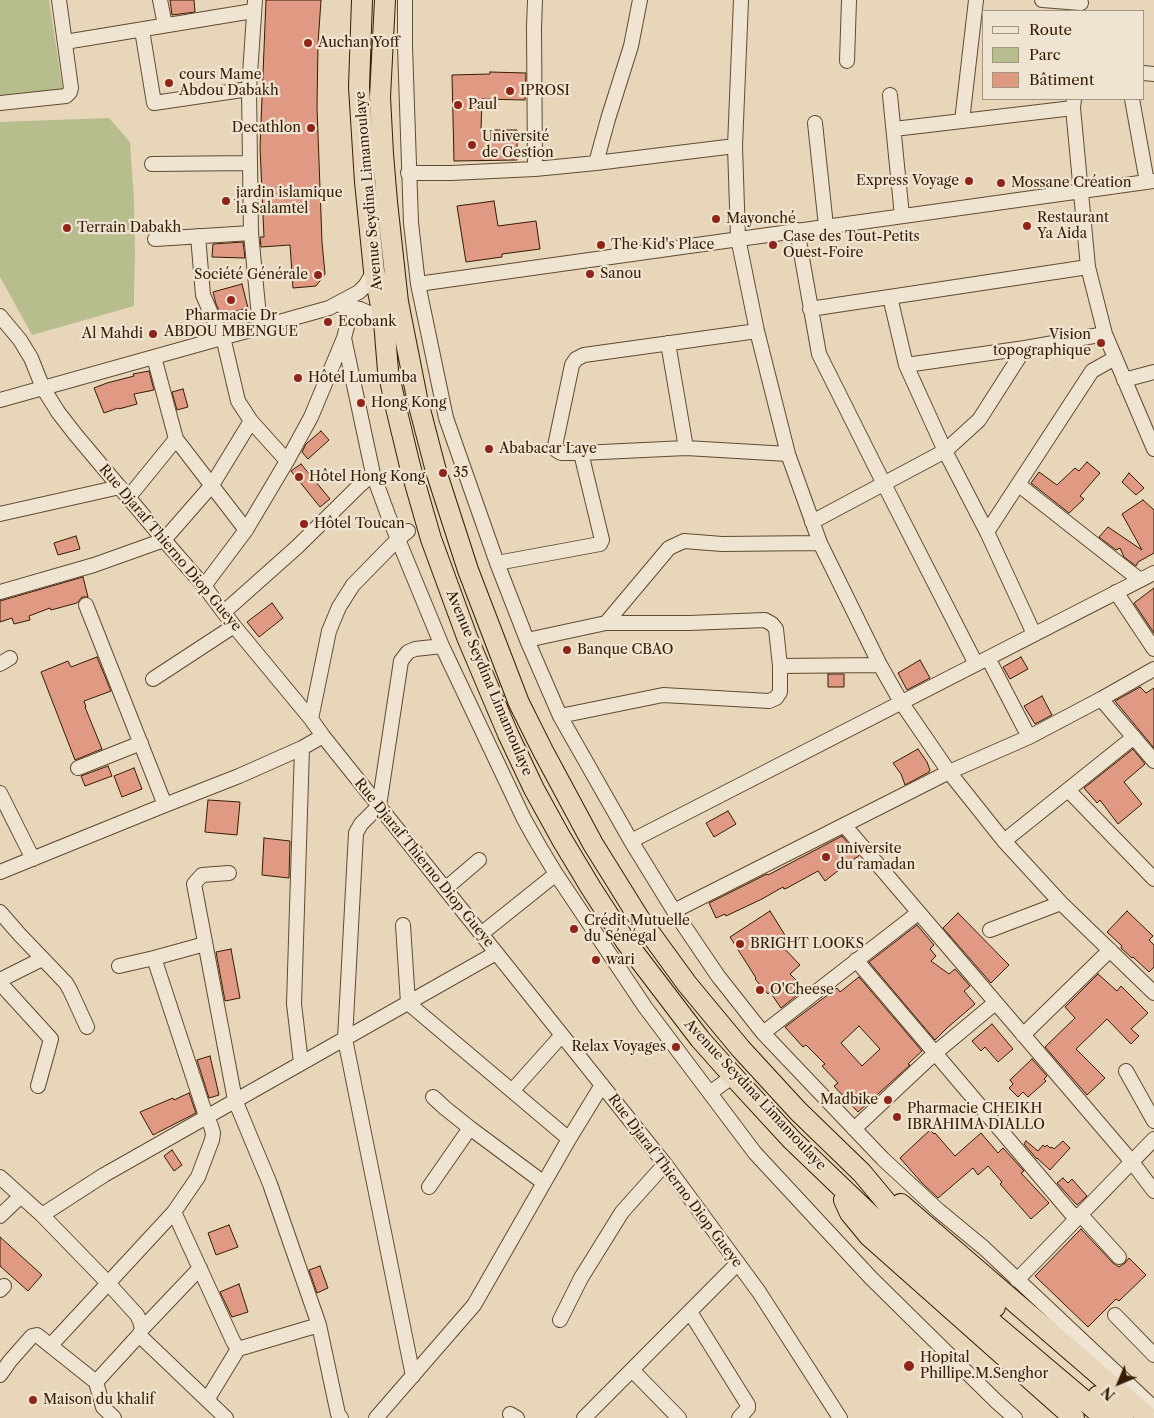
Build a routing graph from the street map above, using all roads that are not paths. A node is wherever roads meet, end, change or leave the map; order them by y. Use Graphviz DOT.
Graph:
graph roads {
  1 [pos="58,0"];
  2 [pos="160,0"];
  3 [pos="362,0"];
  4 [pos="385,0"];
  5 [pos="405,0"];
  6 [pos="536,0"];
  7 [pos="640,0"];
  8 [pos="740,0"];
  9 [pos="849,0"];
  10 [pos="976,0"];
  11 [pos="1042,0"];
  12 [pos="1080,5"];
  13 [pos="254,6"];
  14 [pos="165,26"];
  15 [pos="142,30"];
  16 [pos="66,42"];
  17 [pos="847,61"];
  18 [pos="249,89"];
  19 [pos="890,95"];
  20 [pos="1132,100"];
  21 [pos="0,103"];
  22 [pos="1073,104"];
  23 [pos="962,121"];
  24 [pos="815,123"];
  25 [pos="894,129"];
  26 [pos="735,146"];
  27 [pos="250,163"];
  28 [pos="596,163"];
  29 [pos="152,164"];
  30 [pos="535,169"];
  31 [pos="408,173"];
  32 [pos="1150,182"];
  33 [pos="1080,191"];
  34 [pos="902,216"];
  35 [pos="826,226"];
  36 [pos="796,230"];
  37 [pos="251,233"];
  38 [pos="198,236"];
  39 [pos="738,238"];
  40 [pos="155,239"];
  41 [pos="1088,267"];
  42 [pos="374,270"];
  43 [pos="418,284"];
  44 [pos="890,297"];
  45 [pos="352,307"];
  46 [pos="329,308"];
  47 [pos="810,309"];
  48 [pos="0,316"];
  49 [pos="384,321"];
  50 [pos="260,327"];
  51 [pos="757,331"];
  52 [pos="1105,334"];
  53 [pos="223,337"];
  54 [pos="344,338"];
  55 [pos="668,343"];
  56 [pos="1025,348"];
  57 [pos="154,357"];
  58 [pos="1115,358"];
  59 [pos="906,365"];
  60 [pos="1154,372"];
  61 [pos="1124,380"];
  62 [pos="43,388"];
  63 [pos="0,400"];
  64 [pos="251,421"];
  65 [pos="176,439"];
  66 [pos="686,448"];
  67 [pos="1154,449"];
  68 [pos="945,451"];
  69 [pos="581,453"];
  70 [pos="788,454"];
  71 [pos="287,461"];
  72 [pos="372,474"];
  73 [pos="884,484"];
  74 [pos="212,485"];
  75 [pos="1019,485"];
  76 [pos="124,492"];
  77 [pos="0,514"];
  78 [pos="812,522"];
  79 [pos="246,530"];
  80 [pos="987,532"];
  81 [pos="403,535"];
  82 [pos="164,540"];
  83 [pos="820,542"];
  84 [pos="497,563"];
  85 [pos="1154,573"];
  86 [pos="1140,580"];
  87 [pos="204,586"];
  88 [pos="0,592"];
  89 [pos="1116,592"];
  90 [pos="86,605"];
  91 [pos="224,612"];
  92 [pos="606,623"];
  93 [pos="234,626"];
  94 [pos="1034,634"];
  95 [pos="527,640"];
  96 [pos="442,646"];
  97 [pos="1154,649"];
  98 [pos="982,661"];
  99 [pos="880,665"];
  100 [pos="780,666"];
  101 [pos="1154,669"];
  102 [pos="153,679"];
  103 [pos="1101,699"];
  104 [pos="901,702"];
  105 [pos="560,716"];
  106 [pos="311,719"];
  107 [pos="323,736"];
  108 [pos="1029,737"];
  109 [pos="1134,737"];
  110 [pos="141,743"];
  111 [pos="302,748"];
  112 [pos="1154,761"];
  113 [pos="78,768"];
  114 [pos="949,772"];
  115 [pos="1068,790"];
  116 [pos="0,793"];
  117 [pos="165,805"];
  118 [pos="379,806"];
  119 [pos="844,825"];
  120 [pos="631,841"];
  121 [pos="1004,841"];
  122 [pos="33,859"];
  123 [pos="479,860"];
  124 [pos="0,872"];
  125 [pos="229,873"];
  126 [pos="556,874"];
  127 [pos="1154,879"];
  128 [pos="445,889"];
  129 [pos="1061,903"];
  130 [pos="674,911"];
  131 [pos="0,912"];
  132 [pos="918,912"];
  133 [pos="403,925"];
  134 [pos="990,930"];
  135 [pos="481,934"];
  136 [pos="205,944"];
  137 [pos="1110,950"];
  138 [pos="496,953"];
  139 [pos="154,958"];
  140 [pos="42,959"];
  141 [pos="856,960"];
  142 [pos="119,966"];
  143 [pos="0,982"];
  144 [pos="1154,993"];
  145 [pos="408,1003"];
  146 [pos="995,1003"];
  147 [pos="87,1027"];
  148 [pos="763,1033"];
  149 [pos="562,1035"];
  150 [pos="1023,1035"];
  151 [pos="345,1039"];
  152 [pos="935,1053"];
  153 [pos="301,1063"];
  154 [pos="1126,1071"];
  155 [pos="733,1076"];
  156 [pos="602,1085"];
  157 [pos="38,1086"];
  158 [pos="512,1091"];
  159 [pos="710,1093"];
  160 [pos="433,1097"];
  161 [pos="234,1100"];
  162 [pos="206,1116"];
  163 [pos="1154,1121"];
  164 [pos="470,1128"];
  165 [pos="854,1129"];
  166 [pos="569,1139"];
  167 [pos="1154,1139"];
  168 [pos="1132,1162"];
  169 [pos="665,1164"];
  170 [pos="862,1172"];
  171 [pos="0,1177"];
  172 [pos="834,1180"];
  173 [pos="544,1183"];
  174 [pos="429,1187"];
  175 [pos="1154,1191"];
  176 [pos="22,1196"];
  177 [pos="174,1212"];
  178 [pos="42,1215"];
  179 [pos="0,1216"];
  180 [pos="1078,1217"];
  181 [pos="1120,1257"];
  182 [pos="738,1263"];
  183 [pos="200,1268"];
  184 [pos="1017,1280"];
  185 [pos="108,1283"];
  186 [pos="690,1312"];
  187 [pos="1115,1315"];
  188 [pos="560,1320"];
  189 [pos="319,1324"];
  190 [pos="140,1332"];
  191 [pos="51,1345"];
  192 [pos="238,1349"];
  193 [pos="1154,1355"];
  194 [pos="632,1370"];
  195 [pos="0,1375"];
  196 [pos="413,1376"];
  197 [pos="96,1382"];
  198 [pos="207,1400"];
  199 [pos="1154,1408"];
  200 [pos="114,1418"];
  201 [pos="225,1418"];
  202 [pos="341,1418"];
  203 [pos="376,1418"];
  204 [pos="584,1418"];
  205 [pos="679,1418"];
  206 [pos="739,1418"];
  207 [pos="840,1418"];
  208 [pos="1015,1418"];
  209 [pos="1074,1418"];
  210 [pos="1104,1418"];
  211 [pos="1123,1418"];
  212 [pos="1149,1418"];
  1 -- 16 [label="street"];
  2 -- 14 [label="street"];
  3 -- 42 [label="highway, Avenue Seydina Limamoulaye"];
  4 -- 170 [label="highway, Avenue Seydina Limamoulaye"];
  5 -- 31 [label="street"];
  6 -- 30 [label="street"];
  7 -- 28 [label="street"];
  8 -- 26 [label="street"];
  9 -- 17 [label="street"];
  10 -- 23 [label="street"];
  11 -- 12 [label="street"];
  13 -- 14 [label="street"];
  13 -- 18 [label="street"];
  14 -- 15 [label="street"];
  15 -- 16 [label="street"];
  15 -- 18 [label="street"];
  16 -- 21 [label="street"];
  18 -- 27 [label="street"];
  19 -- 25 [label="street"];
  20 -- 32 [label="street"];
  22 -- 23 [label="street"];
  22 -- 33 [label="street"];
  23 -- 25 [label="street"];
  24 -- 35 [label="street"];
  25 -- 34 [label="street"];
  26 -- 28 [label="street"];
  26 -- 39 [label="street"];
  27 -- 29 [label="street"];
  27 -- 37 [label="street"];
  28 -- 30 [label="street"];
  30 -- 31 [label="street"];
  31 -- 43 [label="street"];
  32 -- 33 [label="street"];
  33 -- 34 [label="street"];
  33 -- 41 [label="street"];
  34 -- 35 [label="street"];
  35 -- 36 [label="street"];
  36 -- 39 [label="street"];
  36 -- 47 [label="street"];
  37 -- 38 [label="street"];
  37 -- 50 [label="street"];
  38 -- 40 [label="street"];
  38 -- 53 [label="street"];
  39 -- 43 [label="street"];
  39 -- 51 [label="street"];
  41 -- 44 [label="street"];
  41 -- 52 [label="street"];
  42 -- 46 [label="street"];
  42 -- 49 [label="highway, Avenue Seydina Limamoulaye"];
  43 -- 84 [label="street"];
  44 -- 47 [label="street"];
  44 -- 59 [label="street"];
  45 -- 46 [label="street"];
  45 -- 49 [label="street"];
  45 -- 54 [label="street"];
  46 -- 50 [label="street"];
  47 -- 73 [label="street"];
  48 -- 62 [label="street, Rue Djaraf Thierno Diop Gueye"];
  49 -- 155 [label="highway, Avenue Seydina Limamoulaye"];
  50 -- 53 [label="street"];
  51 -- 55 [label="street"];
  51 -- 70 [label="street"];
  52 -- 56 [label="street"];
  52 -- 58 [label="street"];
  53 -- 57 [label="street"];
  53 -- 64 [label="street"];
  54 -- 71 [label="street"];
  54 -- 72 [label="street"];
  55 -- 66 [label="street"];
  55 -- 69 [label="street"];
  56 -- 59 [label="street"];
  56 -- 68 [label="street"];
  57 -- 62 [label="street"];
  57 -- 65 [label="street"];
  58 -- 61 [label="street"];
  58 -- 75 [label="street"];
  59 -- 68 [label="street"];
  60 -- 61 [label="street"];
  61 -- 67 [label="street"];
  62 -- 63 [label="street"];
  62 -- 76 [label="street, Rue Djaraf Thierno Diop Gueye"];
  64 -- 71 [label="street"];
  64 -- 74 [label="street"];
  65 -- 74 [label="street"];
  65 -- 76 [label="street"];
  66 -- 69 [label="street"];
  66 -- 70 [label="street"];
  68 -- 73 [label="street"];
  68 -- 80 [label="street"];
  69 -- 84 [label="street"];
  70 -- 78 [label="street"];
  71 -- 79 [label="street"];
  72 -- 81 [label="street"];
  72 -- 91 [label="street"];
  73 -- 78 [label="street"];
  73 -- 98 [label="street"];
  74 -- 79 [label="street"];
  74 -- 82 [label="street"];
  75 -- 80 [label="street"];
  75 -- 86 [label="street"];
  76 -- 77 [label="street"];
  76 -- 82 [label="street, Rue Djaraf Thierno Diop Gueye"];
  78 -- 83 [label="street"];
  79 -- 87 [label="street"];
  80 -- 94 [label="street"];
  81 -- 96 [label="street"];
  81 -- 106 [label="street"];
  82 -- 87 [label="street, Rue Djaraf Thierno Diop Gueye"];
  82 -- 88 [label="street"];
  83 -- 92 [label="street"];
  83 -- 99 [label="street"];
  84 -- 95 [label="street"];
  85 -- 86 [label="street"];
  86 -- 89 [label="street"];
  87 -- 91 [label="street, Rue Djaraf Thierno Diop Gueye"];
  89 -- 94 [label="street"];
  89 -- 97 [label="street"];
  90 -- 110 [label="street"];
  91 -- 93 [label="street, Rue Djaraf Thierno Diop Gueye"];
  92 -- 95 [label="street"];
  92 -- 100 [label="street"];
  93 -- 102 [label="street"];
  93 -- 106 [label="street, Rue Djaraf Thierno Diop Gueye"];
  94 -- 98 [label="street"];
  95 -- 105 [label="street"];
  96 -- 118 [label="street"];
  96 -- 126 [label="street"];
  98 -- 104 [label="street"];
  98 -- 108 [label="street"];
  99 -- 100 [label="street"];
  99 -- 104 [label="street"];
  100 -- 105 [label="street"];
  101 -- 103 [label="street"];
  103 -- 108 [label="street"];
  103 -- 109 [label="street"];
  104 -- 114 [label="street"];
  104 -- 120 [label="street"];
  105 -- 120 [label="street"];
  106 -- 107 [label="street, Rue Djaraf Thierno Diop Gueye"];
  107 -- 111 [label="street"];
  107 -- 118 [label="street, Rue Djaraf Thierno Diop Gueye"];
  108 -- 114 [label="street"];
  109 -- 112 [label="street"];
  109 -- 115 [label="street"];
  110 -- 113 [label="street"];
  110 -- 117 [label="street"];
  111 -- 117 [label="street"];
  111 -- 153 [label="street"];
  114 -- 119 [label="street"];
  114 -- 121 [label="street"];
  115 -- 121 [label="street"];
  115 -- 127 [label="street"];
  116 -- 122 [label="street"];
  117 -- 122 [label="street"];
  118 -- 128 [label="street, Rue Djaraf Thierno Diop Gueye"];
  118 -- 151 [label="street"];
  119 -- 130 [label="street"];
  119 -- 132 [label="street"];
  120 -- 130 [label="street"];
  121 -- 129 [label="street"];
  122 -- 124 [label="street"];
  123 -- 128 [label="street"];
  125 -- 136 [label="street"];
  126 -- 135 [label="street"];
  126 -- 159 [label="street"];
  128 -- 135 [label="street, Rue Djaraf Thierno Diop Gueye"];
  129 -- 134 [label="street"];
  129 -- 137 [label="street"];
  130 -- 148 [label="street"];
  131 -- 140 [label="street"];
  132 -- 141 [label="street"];
  132 -- 146 [label="street"];
  133 -- 145 [label="street"];
  135 -- 138 [label="street, Rue Djaraf Thierno Diop Gueye"];
  136 -- 139 [label="street"];
  136 -- 161 [label="street"];
  137 -- 144 [label="street"];
  137 -- 150 [label="street"];
  138 -- 145 [label="street"];
  138 -- 149 [label="street, Rue Djaraf Thierno Diop Gueye"];
  139 -- 142 [label="street"];
  139 -- 162 [label="street"];
  140 -- 143 [label="street"];
  140 -- 147 [label="street"];
  141 -- 148 [label="street"];
  141 -- 152 [label="street"];
  143 -- 157 [label="street"];
  145 -- 151 [label="street"];
  145 -- 158 [label="street"];
  146 -- 150 [label="street"];
  146 -- 152 [label="street"];
  148 -- 165 [label="street"];
  149 -- 156 [label="street, Rue Djaraf Thierno Diop Gueye"];
  149 -- 158 [label="street"];
  150 -- 168 [label="street"];
  151 -- 153 [label="street"];
  151 -- 196 [label="street"];
  152 -- 165 [label="street"];
  152 -- 180 [label="street"];
  153 -- 161 [label="street"];
  154 -- 163 [label="street"];
  155 -- 159 [label="street"];
  155 -- 172 [label="highway, Avenue Seydina Limamoulaye"];
  156 -- 166 [label="street"];
  156 -- 169 [label="street, Rue Djaraf Thierno Diop Gueye"];
  158 -- 166 [label="street"];
  159 -- 208 [label="street"];
  160 -- 164 [label="street"];
  161 -- 162 [label="street"];
  161 -- 189 [label="street"];
  162 -- 177 [label="street"];
  162 -- 178 [label="street"];
  164 -- 173 [label="street"];
  164 -- 174 [label="street"];
  165 -- 184 [label="street"];
  166 -- 173 [label="street"];
  167 -- 168 [label="street"];
  168 -- 175 [label="street"];
  168 -- 180 [label="street"];
  169 -- 182 [label="street, Rue Djaraf Thierno Diop Gueye"];
  169 -- 188 [label="street"];
  170 -- 211 [label="highway, Avenue Seydina Limamoulaye"];
  170 -- 212 [label="highway"];
  171 -- 176 [label="street"];
  172 -- 209 [label="highway"];
  172 -- 210 [label="highway, Avenue Seydina Limamoulaye"];
  173 -- 196 [label="street"];
  176 -- 178 [label="street"];
  176 -- 179 [label="street"];
  177 -- 183 [label="street"];
  177 -- 185 [label="street"];
  178 -- 185 [label="street"];
  180 -- 181 [label="street"];
  180 -- 184 [label="street"];
  182 -- 186 [label="street"];
  182 -- 207 [label="street, Rue Djaraf Thierno Diop Gueye"];
  183 -- 190 [label="street"];
  183 -- 192 [label="street"];
  184 -- 199 [label="street"];
  185 -- 190 [label="street"];
  185 -- 191 [label="street"];
  186 -- 194 [label="street"];
  186 -- 206 [label="street"];
  187 -- 193 [label="street"];
  189 -- 192 [label="street"];
  189 -- 202 [label="street"];
  190 -- 197 [label="street"];
  190 -- 198 [label="street"];
  191 -- 195 [label="street"];
  191 -- 197 [label="street"];
  192 -- 198 [label="street"];
  194 -- 204 [label="street"];
  194 -- 205 [label="street"];
  196 -- 203 [label="street"];
  197 -- 200 [label="street"];
  198 -- 201 [label="street"];
}
